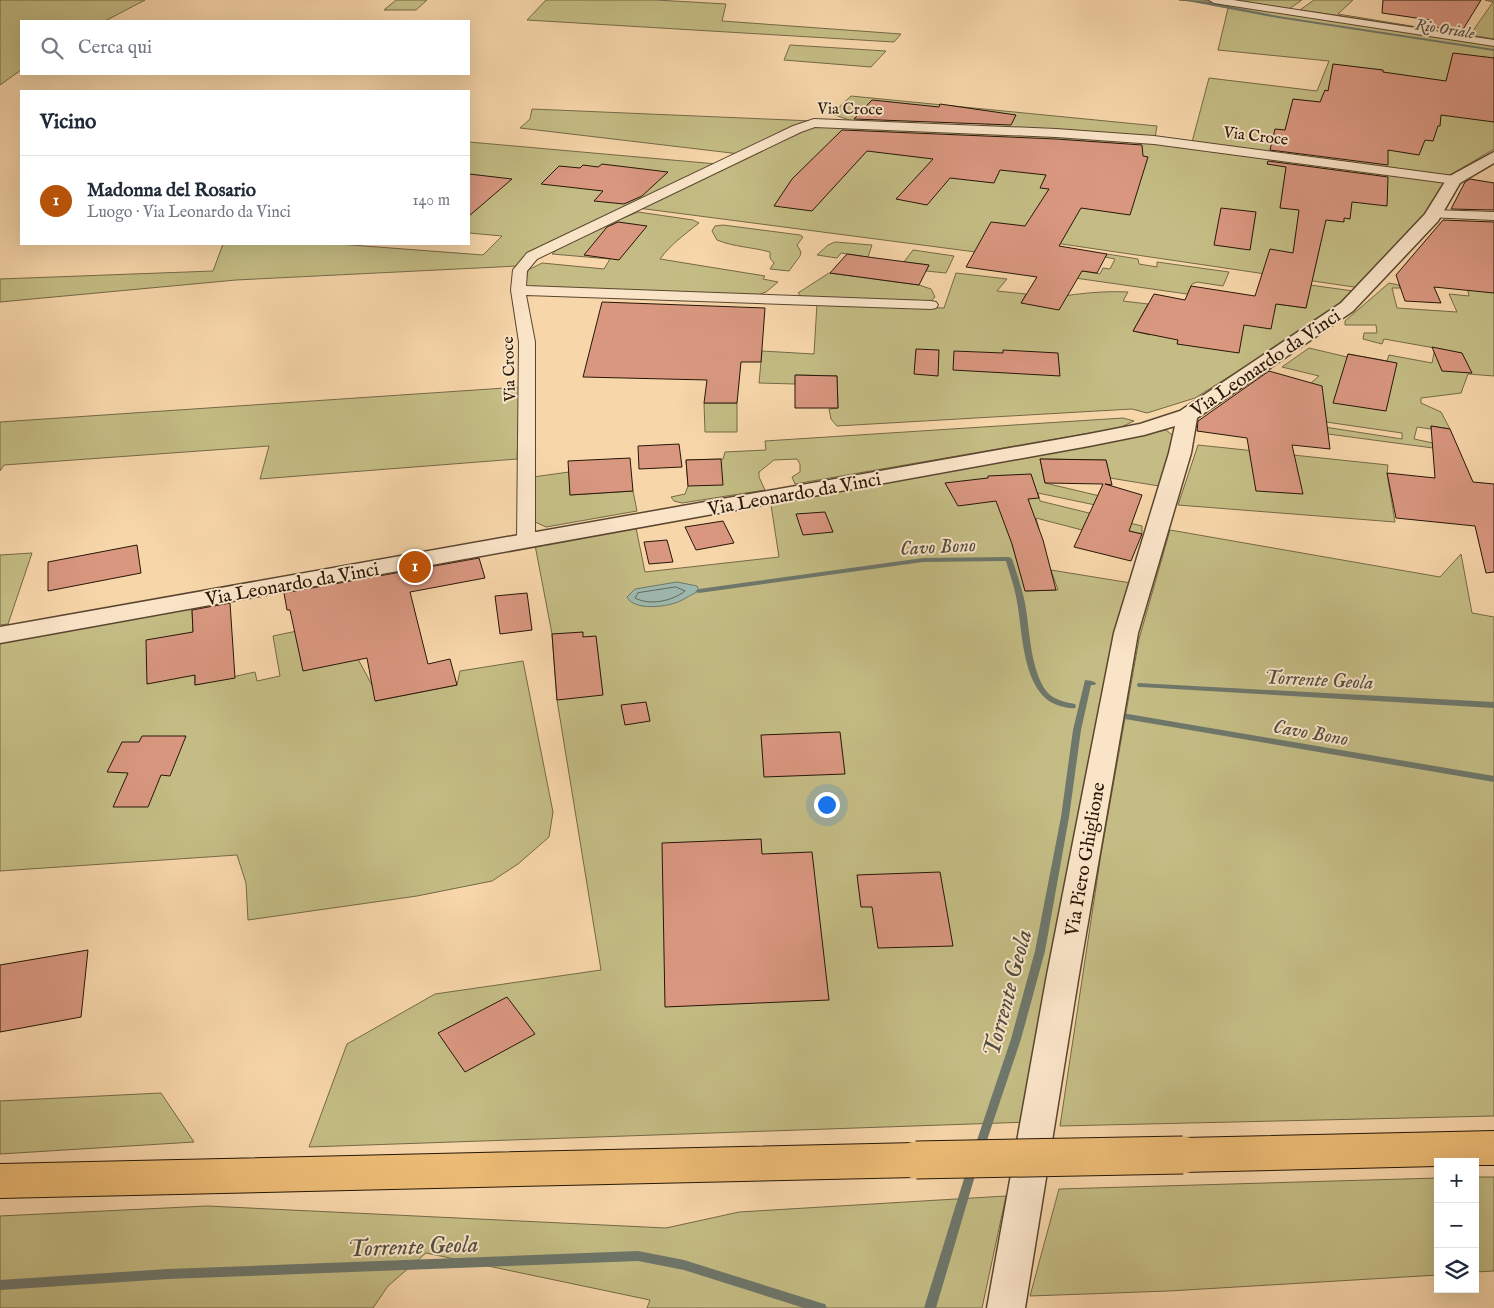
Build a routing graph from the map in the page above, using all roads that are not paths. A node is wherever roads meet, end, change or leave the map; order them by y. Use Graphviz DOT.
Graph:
graph roads {
  1 [pos="1214,0"];
  2 [pos="1494,43"];
  3 [pos="1494,157"];
  4 [pos="1454,180"];
  5 [pos="1433,214"];
  6 [pos="1494,216"];
  7 [pos="518,290"];
  8 [pos="931,305"];
  9 [pos="1187,415"];
  10 [pos="526,542"];
  11 [pos="0,635"];
  12 [pos="1494,1148"];
  13 [pos="0,1181"];
  14 [pos="1006,1308"];
  1 -- 2 [label="street"];
  3 -- 4 [label="street, Via Leonardo da Vinci"];
  4 -- 5 [label="street, Via Leonardo da Vinci"];
  4 -- 7 [label="street, Via Croce"];
  5 -- 6 [label="street"];
  5 -- 9 [label="street, Via Leonardo da Vinci"];
  7 -- 8 [label="street"];
  7 -- 10 [label="street, Via Croce"];
  9 -- 10 [label="street, Via Leonardo da Vinci"];
  9 -- 14 [label="street, Via Piero Ghiglione"];
  10 -- 11 [label="street, Via Leonardo da Vinci"];
  12 -- 13 [label="highway, bridge"];
}
